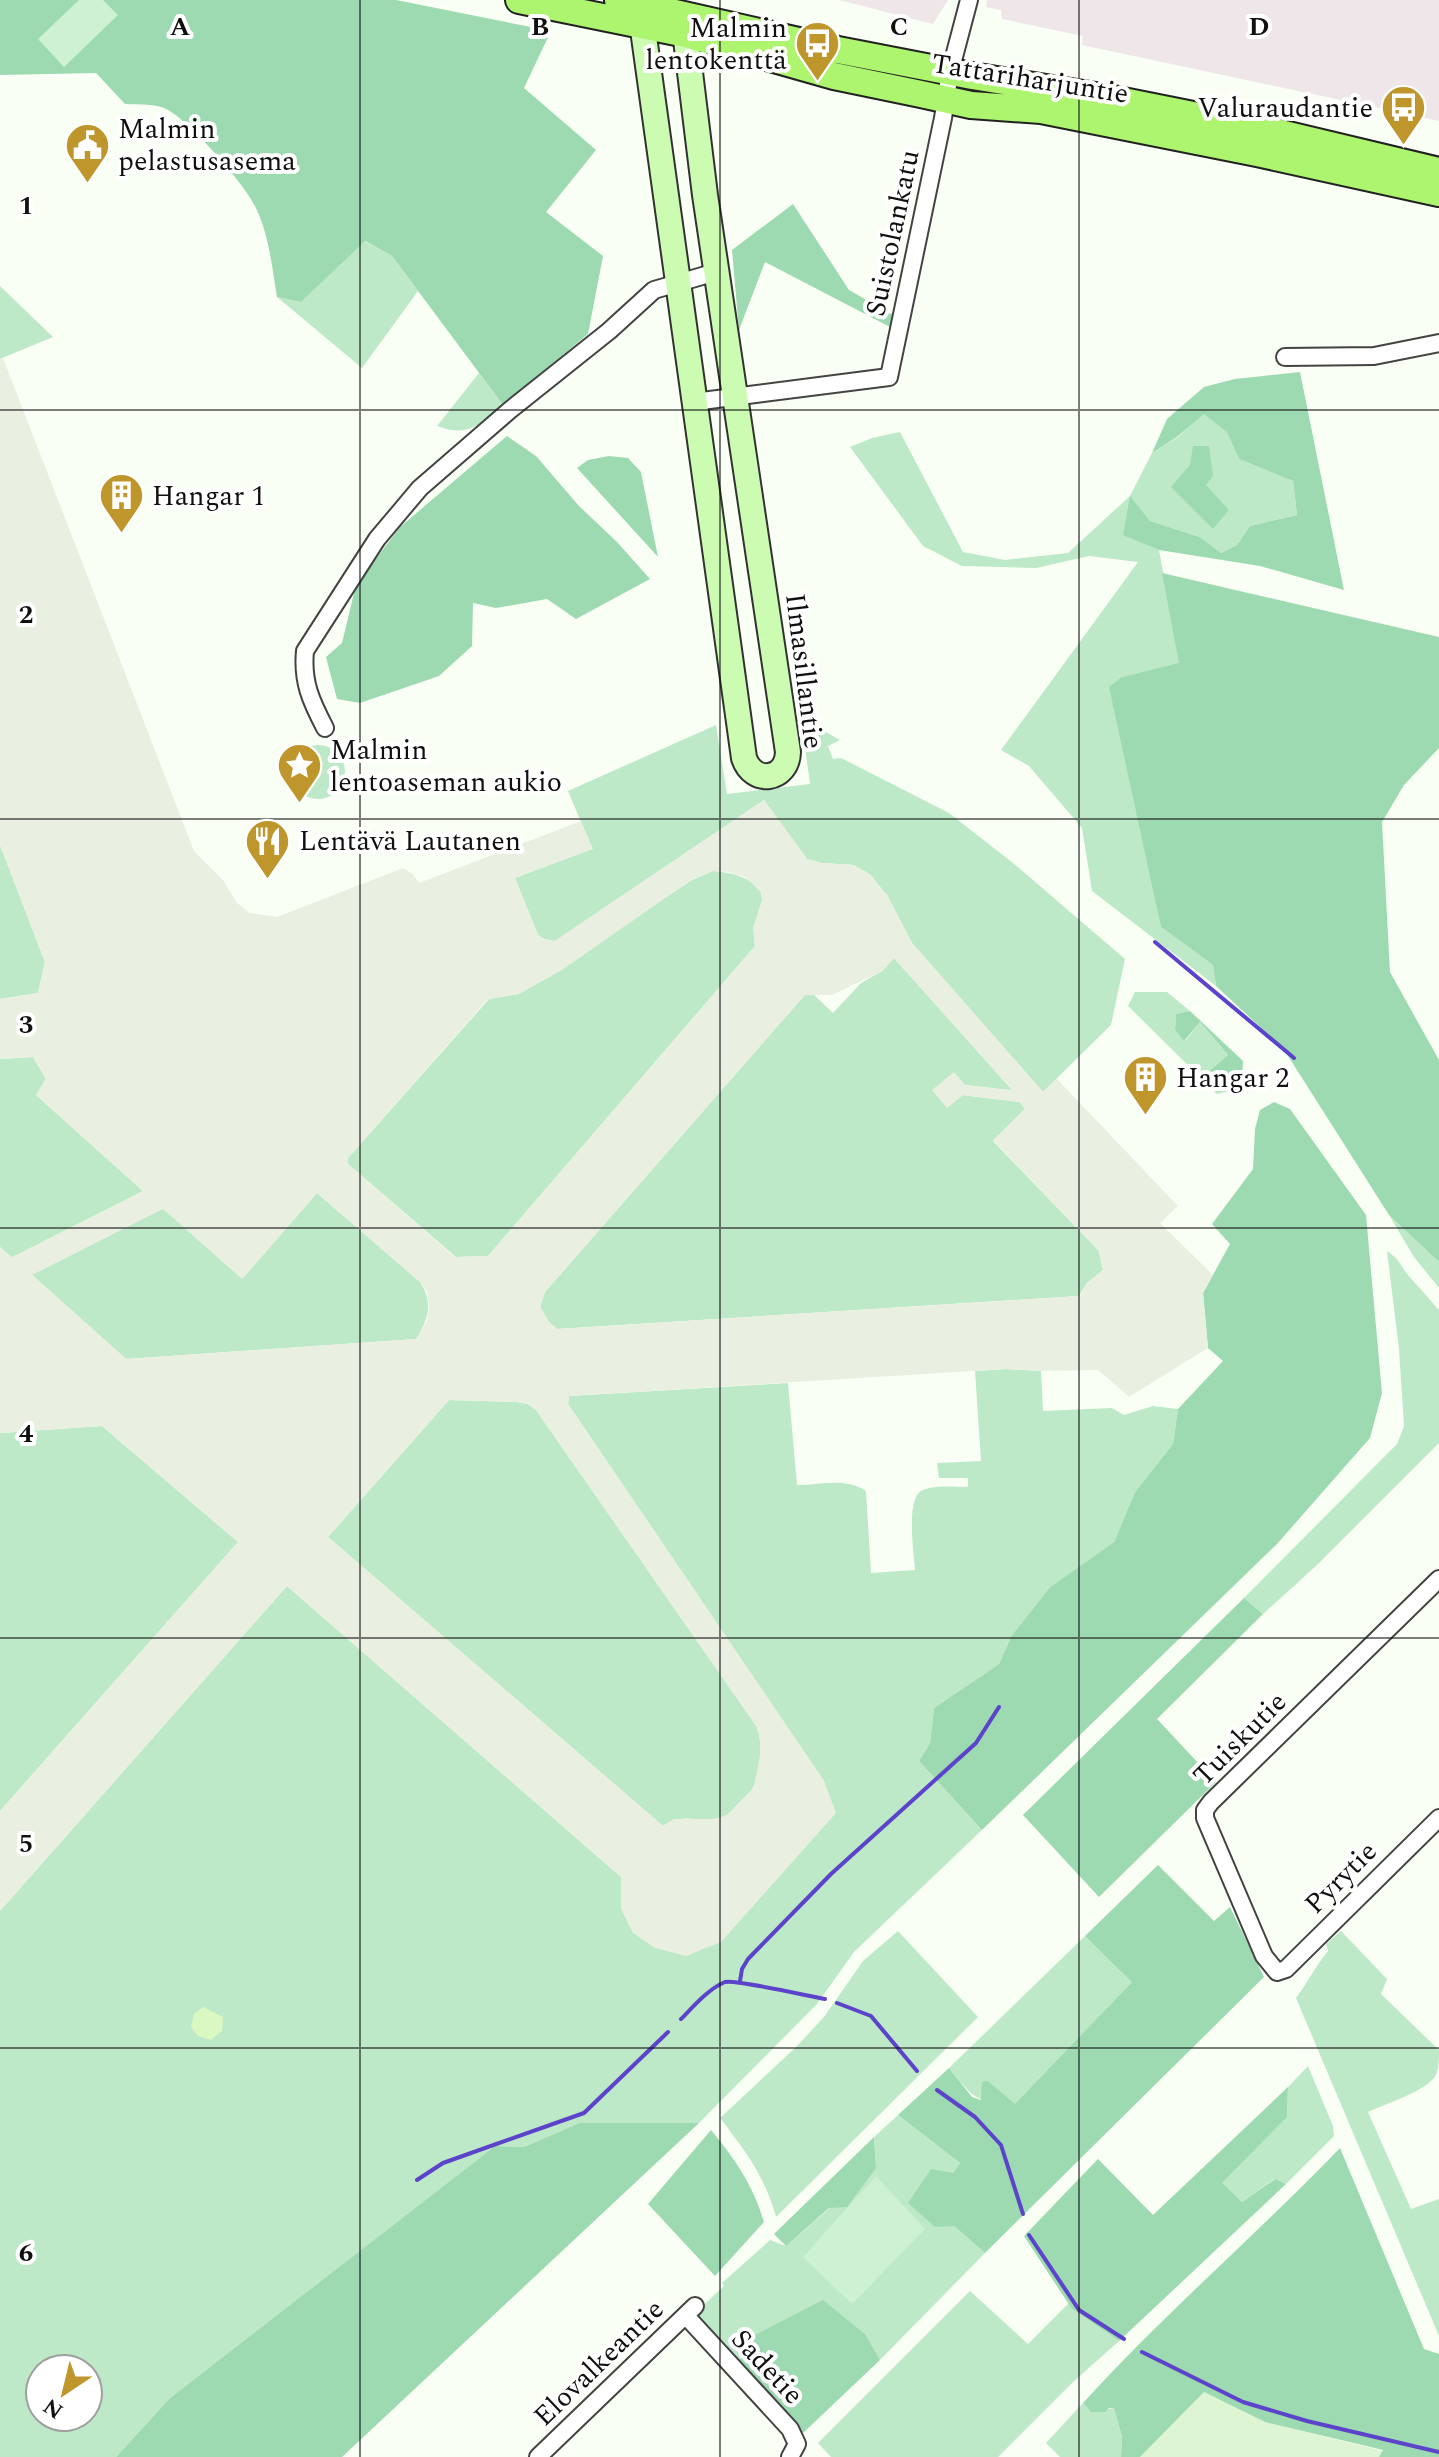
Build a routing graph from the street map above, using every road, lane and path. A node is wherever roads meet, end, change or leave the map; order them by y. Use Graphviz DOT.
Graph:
graph roads {
  1 [pos="519,0"];
  2 [pos="969,0"];
  3 [pos="633,10"];
  4 [pos="684,24"];
  5 [pos="950,72"];
  6 [pos="946,99"];
  7 [pos="1439,171"];
  8 [pos="1439,193"];
  9 [pos="716,272"];
  10 [pos="677,282"];
  11 [pos="1439,343"];
  12 [pos="1285,357"];
  13 [pos="734,397"];
  14 [pos="694,402"];
  15 [pos="325,728"];
  16 [pos="1439,1579"];
  17 [pos="1439,1818"];
  18 [pos="1277,1972"];
  19 [pos="690,2311"];
  20 [pos="538,2457"];
  21 [pos="790,2457"];
  1 -- 3 [label="main road, Tattariharjuntie"];
  2 -- 5 [label="street, Suistolankatu"];
  3 -- 4 [label="main road, Tattariharjuntie"];
  3 -- 10 [label="main road, Ilmasillantie"];
  4 -- 5 [label="main road, Tattariharjuntie"];
  4 -- 6 [label="main road, Tattariharjuntie"];
  4 -- 9 [label="main road, Ilmasillantie"];
  5 -- 6 [label="street, Suistolankatu"];
  5 -- 7 [label="main road, Tattariharjuntie"];
  6 -- 8 [label="main road, Tattariharjuntie"];
  6 -- 13 [label="street, Suistolankatu"];
  9 -- 10 [label="street"];
  9 -- 13 [label="main road, Ilmasillantie"];
  10 -- 14 [label="main road, Ilmasillantie"];
  10 -- 15 [label="street"];
  11 -- 12 [label="street"];
  13 -- 14 [label="street"];
  13 -- 14 [label="main road, Ilmasillantie"];
  16 -- 18 [label="street, Tuiskutie"];
  17 -- 18 [label="street, Pyrytie"];
  19 -- 20 [label="street, Elovalkeantie"];
  19 -- 21 [label="street, Sadetie"];
}
